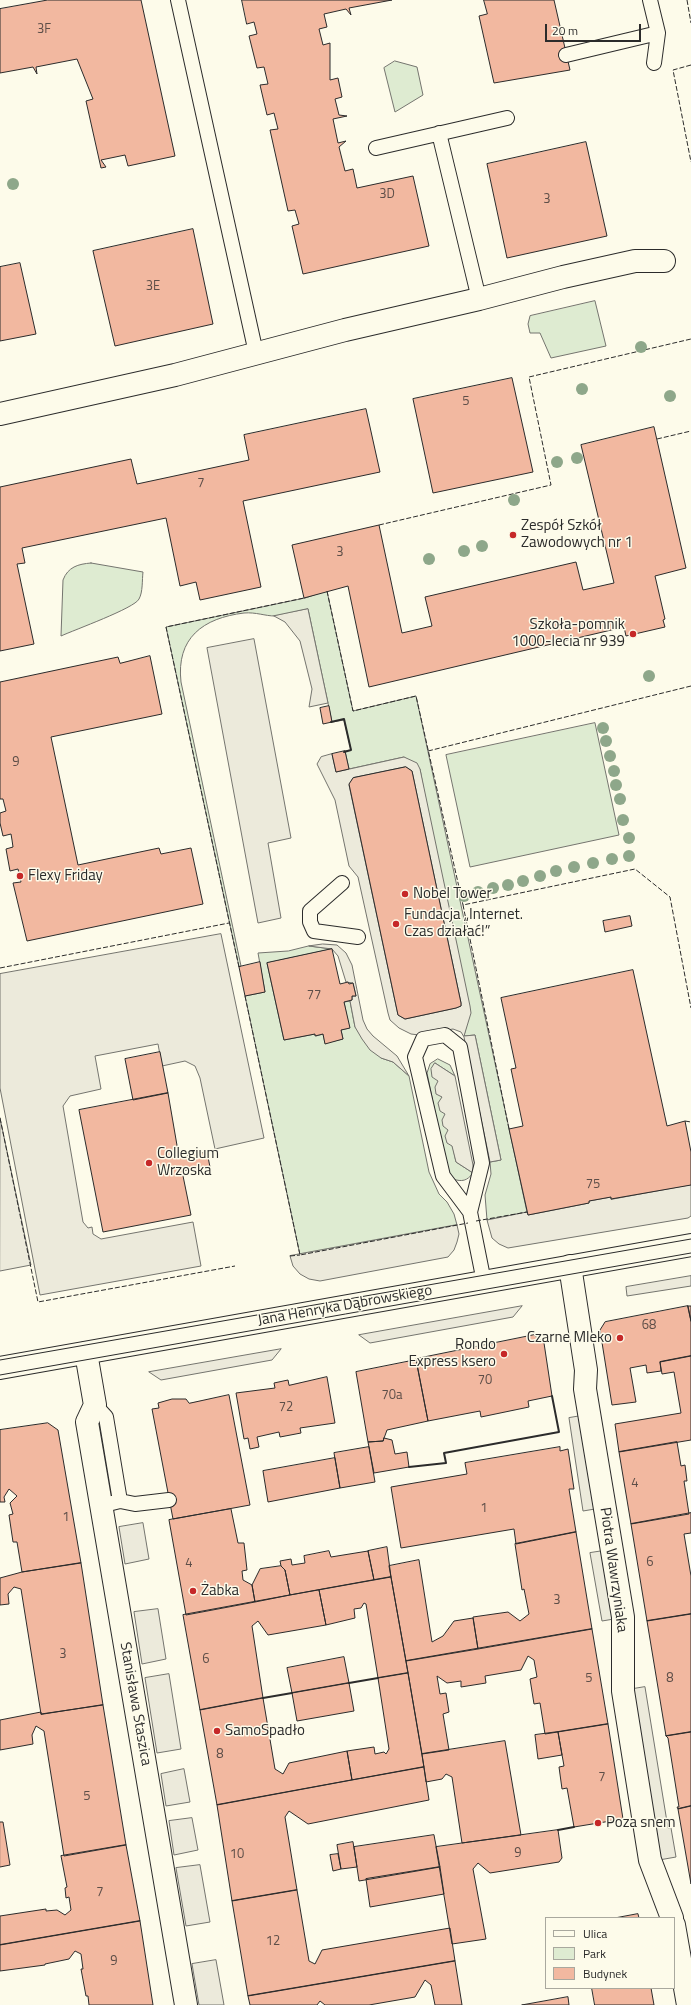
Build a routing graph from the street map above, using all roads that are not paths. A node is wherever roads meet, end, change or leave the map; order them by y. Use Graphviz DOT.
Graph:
graph roads {
  1 [pos="178,0"];
  2 [pos="650,0"];
  3 [pos="658,33"];
  4 [pos="566,55"];
  5 [pos="654,63"];
  6 [pos="507,118"];
  7 [pos="439,133"];
  8 [pos="376,148"];
  9 [pos="664,261"];
  10 [pos="479,299"];
  11 [pos="256,353"];
  12 [pos="0,414"];
  13 [pos="342,883"];
  14 [pos="358,937"];
  15 [pos="470,1212"];
  16 [pos="691,1245"];
  17 [pos="570,1266"];
  18 [pos="484,1282"];
  19 [pos="86,1353"];
  20 [pos="0,1368"];
  21 [pos="169,1500"];
  22 [pos="111,1503"];
  23 [pos="672,1917"];
  24 [pos="681,1934"];
  25 [pos="186,2005"];
  26 [pos="688,2005"];
  1 -- 11 [label="lane"];
  2 -- 3 [label="lane"];
  3 -- 4 [label="lane"];
  3 -- 5 [label="lane"];
  6 -- 7 [label="lane"];
  7 -- 8 [label="lane"];
  7 -- 10 [label="lane"];
  9 -- 10 [label="street"];
  10 -- 11 [label="street"];
  11 -- 12 [label="street"];
  13 -- 14 [label="lane"];
  15 -- 15 [label="lane"];
  15 -- 18 [label="lane"];
  16 -- 17 [label="street, Jana Henryka Dąbrowskiego"];
  17 -- 18 [label="street, Jana Henryka Dąbrowskiego"];
  17 -- 23 [label="street, Piotra Wawrzyniaka"];
  18 -- 19 [label="street, Jana Henryka Dąbrowskiego"];
  19 -- 20 [label="street, Jana Henryka Dąbrowskiego"];
  19 -- 22 [label="street, Stanisława Staszica"];
  21 -- 22 [label="lane"];
  22 -- 25 [label="street, Stanisława Staszica"];
  24 -- 26 [label="street"];
}
